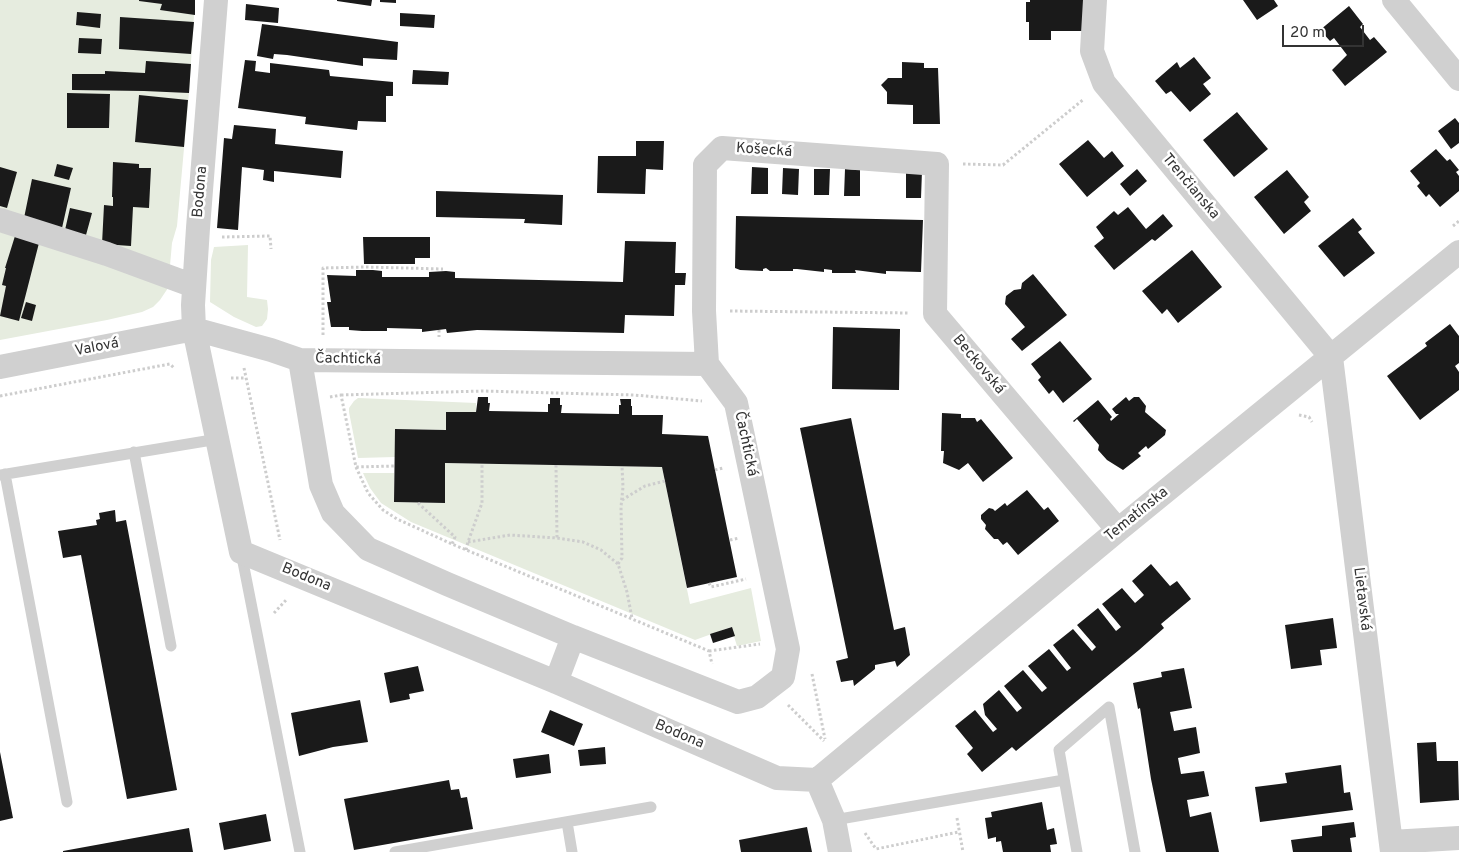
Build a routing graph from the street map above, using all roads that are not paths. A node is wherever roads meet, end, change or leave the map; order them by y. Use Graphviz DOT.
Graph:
graph roads {
  1 [pos="216,0"];
  2 [pos="1095,0"];
  3 [pos="1394,0"];
  4 [pos="1459,79"];
  5 [pos="0,220"];
  6 [pos="1459,252"];
  7 [pos="194,286"];
  8 [pos="935,314"];
  9 [pos="194,329"];
  10 [pos="315,352"];
  11 [pos="1330,357"];
  12 [pos="708,364"];
  13 [pos="0,367"];
  14 [pos="218,439"];
  15 [pos="134,452"];
  16 [pos="3,475"];
  17 [pos="1118,530"];
  18 [pos="240,552"];
  19 [pos="573,637"];
  20 [pos="171,646"];
  21 [pos="556,682"];
  22 [pos="817,780"];
  23 [pos="1064,780"];
  24 [pos="67,802"];
  25 [pos="651,807"];
  26 [pos="844,818"];
  27 [pos="567,822"];
  28 [pos="1459,838"];
  29 [pos="1391,847"];
  30 [pos="300,852"];
  31 [pos="395,852"];
  32 [pos="572,852"];
  33 [pos="840,852"];
  34 [pos="1077,852"];
  35 [pos="1135,852"];
  1 -- 7 [label="street, Bodona"];
  2 -- 11 [label="street, Trenčianska"];
  3 -- 4 [label="street"];
  5 -- 7 [label="street"];
  6 -- 11 [label="street, Tematínska"];
  7 -- 9 [label="street, Bodona"];
  8 -- 12 [label="street, Košecká"];
  8 -- 17 [label="street, Beckovská"];
  9 -- 10 [label="street, Čachtická"];
  9 -- 13 [label="street, Valová"];
  9 -- 14 [label="street, Bodona"];
  10 -- 12 [label="street, Čachtická"];
  10 -- 19 [label="street, Čachtická"];
  11 -- 17 [label="street, Tematínska"];
  11 -- 29 [label="street, Lietavská"];
  12 -- 19 [label="street, Čachtická"];
  14 -- 15 [label="lane"];
  14 -- 18 [label="street, Bodona"];
  15 -- 16 [label="lane"];
  15 -- 20 [label="lane"];
  16 -- 24 [label="lane"];
  17 -- 22 [label="street, Tematínska"];
  18 -- 21 [label="street, Bodona"];
  18 -- 30 [label="lane"];
  19 -- 21 [label="street"];
  21 -- 22 [label="street, Bodona"];
  22 -- 26 [label="street"];
  23 -- 26 [label="lane"];
  23 -- 34 [label="lane"];
  23 -- 35 [label="lane"];
  25 -- 27 [label="lane"];
  26 -- 33 [label="street"];
  27 -- 31 [label="lane"];
  27 -- 32 [label="lane"];
  28 -- 29 [label="street, Lietavská"];
}
